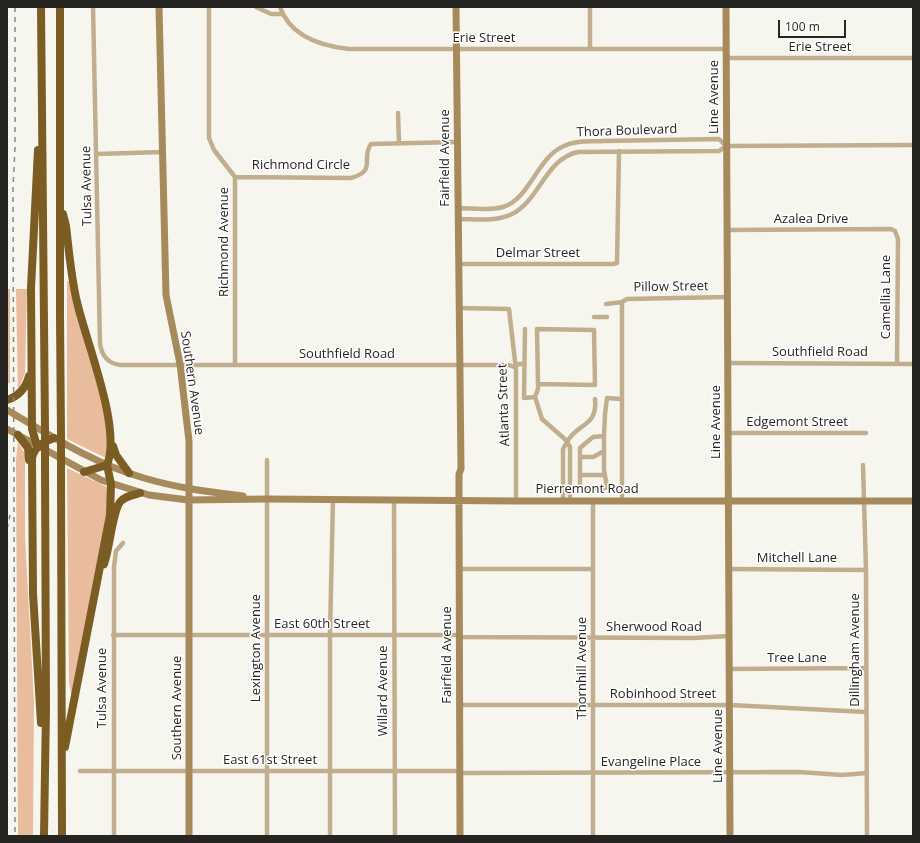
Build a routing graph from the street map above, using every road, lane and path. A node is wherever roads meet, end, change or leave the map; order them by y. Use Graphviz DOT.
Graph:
graph roads {
  1 [pos="41,7"];
  2 [pos="60,7"];
  3 [pos="94,7"];
  4 [pos="159,7"];
  5 [pos="209,7"];
  6 [pos="256,7"];
  7 [pos="280,7"];
  8 [pos="456,7"];
  9 [pos="590,7"];
  10 [pos="726,7"];
  11 [pos="283,14"];
  12 [pos="456,49"];
  13 [pos="590,49"];
  14 [pos="726,49"];
  15 [pos="726,58"];
  16 [pos="913,58"];
  17 [pos="43,81"];
  18 [pos="398,113"];
  19 [pos="457,142"];
  20 [pos="398,143"];
  21 [pos="726,146"];
  22 [pos="913,146"];
  23 [pos="619,150"];
  24 [pos="162,152"];
  25 [pos="97,154"];
  26 [pos="234,177"];
  27 [pos="60,206"];
  28 [pos="457,208"];
  29 [pos="457,219"];
  30 [pos="726,230"];
  31 [pos="895,232"];
  32 [pos="458,264"];
  33 [pos="726,297"];
  34 [pos="606,304"];
  35 [pos="622,305"];
  36 [pos="458,308"];
  37 [pos="594,317"];
  38 [pos="607,317"];
  39 [pos="525,329"];
  40 [pos="110,362"];
  41 [pos="728,362"];
  42 [pos="180,364"];
  43 [pos="524,364"];
  44 [pos="897,364"];
  45 [pos="913,364"];
  46 [pos="235,365"];
  47 [pos="458,365"];
  48 [pos="514,367"];
  49 [pos="31,369"];
  50 [pos="538,384"];
  51 [pos="535,397"];
  52 [pos="595,399"];
  53 [pos="7,400"];
  54 [pos="621,400"];
  55 [pos="7,410"];
  56 [pos="32,424"];
  57 [pos="7,429"];
  58 [pos="728,433"];
  59 [pos="866,433"];
  60 [pos="18,435"];
  61 [pos="604,436"];
  62 [pos="58,437"];
  63 [pos="567,442"];
  64 [pos="112,443"];
  65 [pos="37,446"];
  66 [pos="604,451"];
  67 [pos="580,457"];
  68 [pos="266,460"];
  69 [pos="32,464"];
  70 [pos="107,465"];
  71 [pos="863,465"];
  72 [pos="84,472"];
  73 [pos="129,473"];
  74 [pos="580,475"];
  75 [pos="605,475"];
  76 [pos="111,484"];
  77 [pos="563,488"];
  78 [pos="571,488"];
  79 [pos="580,488"];
  80 [pos="188,489"];
  81 [pos="140,493"];
  82 [pos="264,499"];
  83 [pos="333,499"];
  84 [pos="394,499"];
  85 [pos="188,500"];
  86 [pos="459,500"];
  87 [pos="516,501"];
  88 [pos="567,501"];
  89 [pos="593,501"];
  90 [pos="622,501"];
  91 [pos="728,501"];
  92 [pos="864,501"];
  93 [pos="913,501"];
  94 [pos="123,543"];
  95 [pos="459,569"];
  96 [pos="593,569"];
  97 [pos="729,569"];
  98 [pos="866,570"];
  99 [pos="95,589"];
  100 [pos="330,634"];
  101 [pos="113,635"];
  102 [pos="190,635"];
  103 [pos="268,635"];
  104 [pos="394,635"];
  105 [pos="459,636"];
  106 [pos="729,636"];
  107 [pos="593,638"];
  108 [pos="866,668"];
  109 [pos="729,669"];
  110 [pos="459,705"];
  111 [pos="593,705"];
  112 [pos="730,705"];
  113 [pos="866,712"];
  114 [pos="44,766"];
  115 [pos="62,766"];
  116 [pos="267,770"];
  117 [pos="80,771"];
  118 [pos="114,771"];
  119 [pos="190,771"];
  120 [pos="330,771"];
  121 [pos="395,771"];
  122 [pos="460,772"];
  123 [pos="593,773"];
  124 [pos="730,773"];
  125 [pos="866,773"];
  126 [pos="44,836"];
  127 [pos="62,836"];
  128 [pos="114,836"];
  129 [pos="189,836"];
  130 [pos="267,836"];
  131 [pos="330,836"];
  132 [pos="395,836"];
  133 [pos="460,836"];
  134 [pos="593,836"];
  135 [pos="730,836"];
  136 [pos="867,836"];
  1 -- 17 [label="highway"];
  2 -- 27 [label="highway"];
  3 -- 25 [label="street, Tulsa Avenue"];
  4 -- 24 [label="main road, Southern Avenue"];
  5 -- 26 [label="street, Richmond Avenue"];
  6 -- 11 [label="street"];
  7 -- 11 [label="street, Erie Street"];
  8 -- 12 [label="main road, Fairfield Avenue"];
  9 -- 13 [label="street"];
  10 -- 14 [label="main road, Line Avenue"];
  11 -- 12 [label="street, Erie Street"];
  12 -- 13 [label="street, Erie Street"];
  12 -- 19 [label="main road, Fairfield Avenue"];
  13 -- 14 [label="street, Erie Street"];
  14 -- 15 [label="main road, Line Avenue"];
  15 -- 16 [label="street, Erie Street"];
  15 -- 21 [label="main road, Line Avenue"];
  17 -- 49 [label="highway"];
  17 -- 114 [label="highway, bridge"];
  18 -- 20 [label="street"];
  19 -- 20 [label="street"];
  19 -- 28 [label="main road, Fairfield Avenue"];
  20 -- 26 [label="street, Richmond Circle"];
  21 -- 22 [label="street, Thora Boulevard"];
  21 -- 23 [label="street, Thora Boulevard"];
  21 -- 28 [label="street, Thora Boulevard"];
  21 -- 30 [label="main road, Line Avenue"];
  23 -- 29 [label="street, Thora Boulevard"];
  23 -- 32 [label="street, Delmar Street"];
  24 -- 25 [label="street"];
  24 -- 42 [label="main road, Southern Avenue"];
  25 -- 40 [label="street, Tulsa Avenue"];
  26 -- 46 [label="street, Richmond Avenue"];
  27 -- 62 [label="highway"];
  27 -- 64 [label="highway"];
  28 -- 29 [label="main road, Fairfield Avenue"];
  29 -- 32 [label="main road, Fairfield Avenue"];
  30 -- 31 [label="street, Azalea Drive"];
  30 -- 33 [label="main road, Line Avenue"];
  31 -- 44 [label="street, Camellia Lane"];
  32 -- 36 [label="main road, Fairfield Avenue"];
  33 -- 35 [label="street, Pillow Street"];
  33 -- 41 [label="main road, Line Avenue"];
  34 -- 35 [label="street, Pillow Street"];
  35 -- 54 [label="street"];
  36 -- 47 [label="main road, Fairfield Avenue"];
  36 -- 48 [label="street, Atlanta Street"];
  37 -- 38 [label="street"];
  39 -- 43 [label="street"];
  40 -- 42 [label="street, Southfield Road"];
  41 -- 44 [label="street, Southfield Road"];
  41 -- 58 [label="main road, Line Avenue"];
  42 -- 46 [label="street, Southfield Road"];
  42 -- 80 [label="main road, Southern Avenue"];
  43 -- 48 [label="street"];
  43 -- 51 [label="street"];
  44 -- 45 [label="street, Southfield Road"];
  46 -- 47 [label="street, Southfield Road"];
  47 -- 48 [label="street, Southfield Road"];
  47 -- 86 [label="main road, Fairfield Avenue"];
  48 -- 87 [label="street, Atlanta Street"];
  49 -- 53 [label="highway"];
  49 -- 56 [label="highway"];
  50 -- 50 [label="street"];
  50 -- 51 [label="street"];
  51 -- 63 [label="street"];
  52 -- 63 [label="street"];
  54 -- 61 [label="street"];
  54 -- 90 [label="street"];
  55 -- 56 [label="main road, Pierremont Road"];
  56 -- 62 [label="main road, Pierremont Road"];
  56 -- 65 [label="highway"];
  57 -- 60 [label="main road, Pierremont Road"];
  58 -- 59 [label="street, Edgemont Street"];
  58 -- 91 [label="main road, Line Avenue"];
  60 -- 65 [label="main road, Pierremont Road"];
  60 -- 69 [label="highway"];
  61 -- 66 [label="street"];
  61 -- 67 [label="street"];
  62 -- 65 [label="highway"];
  62 -- 70 [label="main road, Pierremont Road"];
  62 -- 115 [label="highway, bridge"];
  63 -- 77 [label="street"];
  63 -- 78 [label="street"];
  64 -- 70 [label="highway"];
  64 -- 73 [label="highway"];
  65 -- 69 [label="highway"];
  65 -- 72 [label="main road, Pierremont Road"];
  66 -- 67 [label="street"];
  66 -- 75 [label="street"];
  67 -- 74 [label="street"];
  68 -- 82 [label="street, Lexington Avenue"];
  69 -- 114 [label="highway"];
  70 -- 72 [label="highway"];
  70 -- 73 [label="main road, Pierremont Road"];
  70 -- 76 [label="highway"];
  71 -- 92 [label="street, Dillingham Avenue"];
  72 -- 76 [label="main road, Pierremont Road"];
  73 -- 80 [label="main road, Pierremont Road"];
  74 -- 75 [label="street"];
  74 -- 79 [label="street"];
  75 -- 79 [label="street"];
  76 -- 81 [label="main road, Pierremont Road"];
  76 -- 99 [label="highway"];
  77 -- 78 [label="street"];
  77 -- 88 [label="street"];
  78 -- 79 [label="street"];
  78 -- 88 [label="street"];
  80 -- 82 [label="main road, Pierremont Road"];
  80 -- 85 [label="main road, Southern Avenue"];
  81 -- 85 [label="main road, Pierremont Road"];
  81 -- 99 [label="highway"];
  82 -- 83 [label="main road, Pierremont Road"];
  82 -- 85 [label="main road, Pierremont Road"];
  82 -- 103 [label="street, Lexington Avenue"];
  83 -- 84 [label="main road, Pierremont Road"];
  83 -- 100 [label="street"];
  84 -- 86 [label="main road, Pierremont Road"];
  84 -- 104 [label="street, Willard Avenue"];
  85 -- 102 [label="main road, Southern Avenue"];
  86 -- 87 [label="main road, Pierremont Road"];
  86 -- 95 [label="main road, Fairfield Avenue"];
  87 -- 88 [label="main road, Pierremont Road"];
  88 -- 89 [label="main road, Pierremont Road"];
  89 -- 90 [label="main road, Pierremont Road"];
  89 -- 96 [label="street, Thornhill Avenue"];
  90 -- 91 [label="main road, Pierremont Road"];
  91 -- 92 [label="main road, Pierremont Road"];
  91 -- 97 [label="main road, Line Avenue"];
  92 -- 93 [label="main road, Pierremont Road"];
  92 -- 98 [label="street, Dillingham Avenue"];
  94 -- 101 [label="street, Tulsa Avenue"];
  95 -- 96 [label="street"];
  95 -- 105 [label="main road, Fairfield Avenue"];
  96 -- 107 [label="street, Thornhill Avenue"];
  97 -- 98 [label="street, Mitchell Lane"];
  97 -- 106 [label="main road, Line Avenue"];
  98 -- 108 [label="street, Dillingham Avenue"];
  99 -- 115 [label="highway"];
  100 -- 103 [label="street, East 60th Street"];
  100 -- 104 [label="street, East 60th Street"];
  100 -- 120 [label="street"];
  101 -- 102 [label="street, East 60th Street"];
  101 -- 118 [label="street, Tulsa Avenue"];
  102 -- 103 [label="street, East 60th Street"];
  102 -- 119 [label="main road, Southern Avenue"];
  103 -- 116 [label="street, Lexington Avenue"];
  104 -- 105 [label="street, East 60th Street"];
  104 -- 121 [label="street, Willard Avenue"];
  105 -- 107 [label="street, Sherwood Road"];
  105 -- 110 [label="main road, Fairfield Avenue"];
  106 -- 107 [label="street, Sherwood Road"];
  106 -- 109 [label="main road, Line Avenue"];
  107 -- 111 [label="street, Thornhill Avenue"];
  108 -- 109 [label="street, Tree Lane"];
  108 -- 113 [label="street, Dillingham Avenue"];
  109 -- 112 [label="main road, Line Avenue"];
  110 -- 111 [label="street, Robinhood Street"];
  110 -- 122 [label="main road, Fairfield Avenue"];
  111 -- 112 [label="street, Robinhood Street"];
  111 -- 123 [label="street, Thornhill Avenue"];
  112 -- 113 [label="street, Robinhood Street"];
  112 -- 124 [label="main road, Line Avenue"];
  113 -- 125 [label="street, Dillingham Avenue"];
  114 -- 126 [label="highway"];
  115 -- 127 [label="highway"];
  116 -- 119 [label="street, East 61st Street"];
  116 -- 120 [label="street, East 61st Street"];
  116 -- 130 [label="street, Lexington Avenue"];
  117 -- 118 [label="street, East 61st Street"];
  118 -- 119 [label="street, East 61st Street"];
  118 -- 128 [label="street, Tulsa Avenue"];
  119 -- 129 [label="main road, Southern Avenue"];
  120 -- 121 [label="street, East 61st Street"];
  120 -- 131 [label="street"];
  121 -- 122 [label="street, East 61st Street"];
  121 -- 132 [label="street, Willard Avenue"];
  122 -- 123 [label="street, Evangeline Place"];
  122 -- 133 [label="main road, Fairfield Avenue"];
  123 -- 124 [label="street, Evangeline Place"];
  123 -- 134 [label="street, Thornhill Avenue"];
  124 -- 125 [label="street, Evangeline Place"];
  124 -- 135 [label="main road, Line Avenue"];
  125 -- 136 [label="street, Dillingham Avenue"];
}
